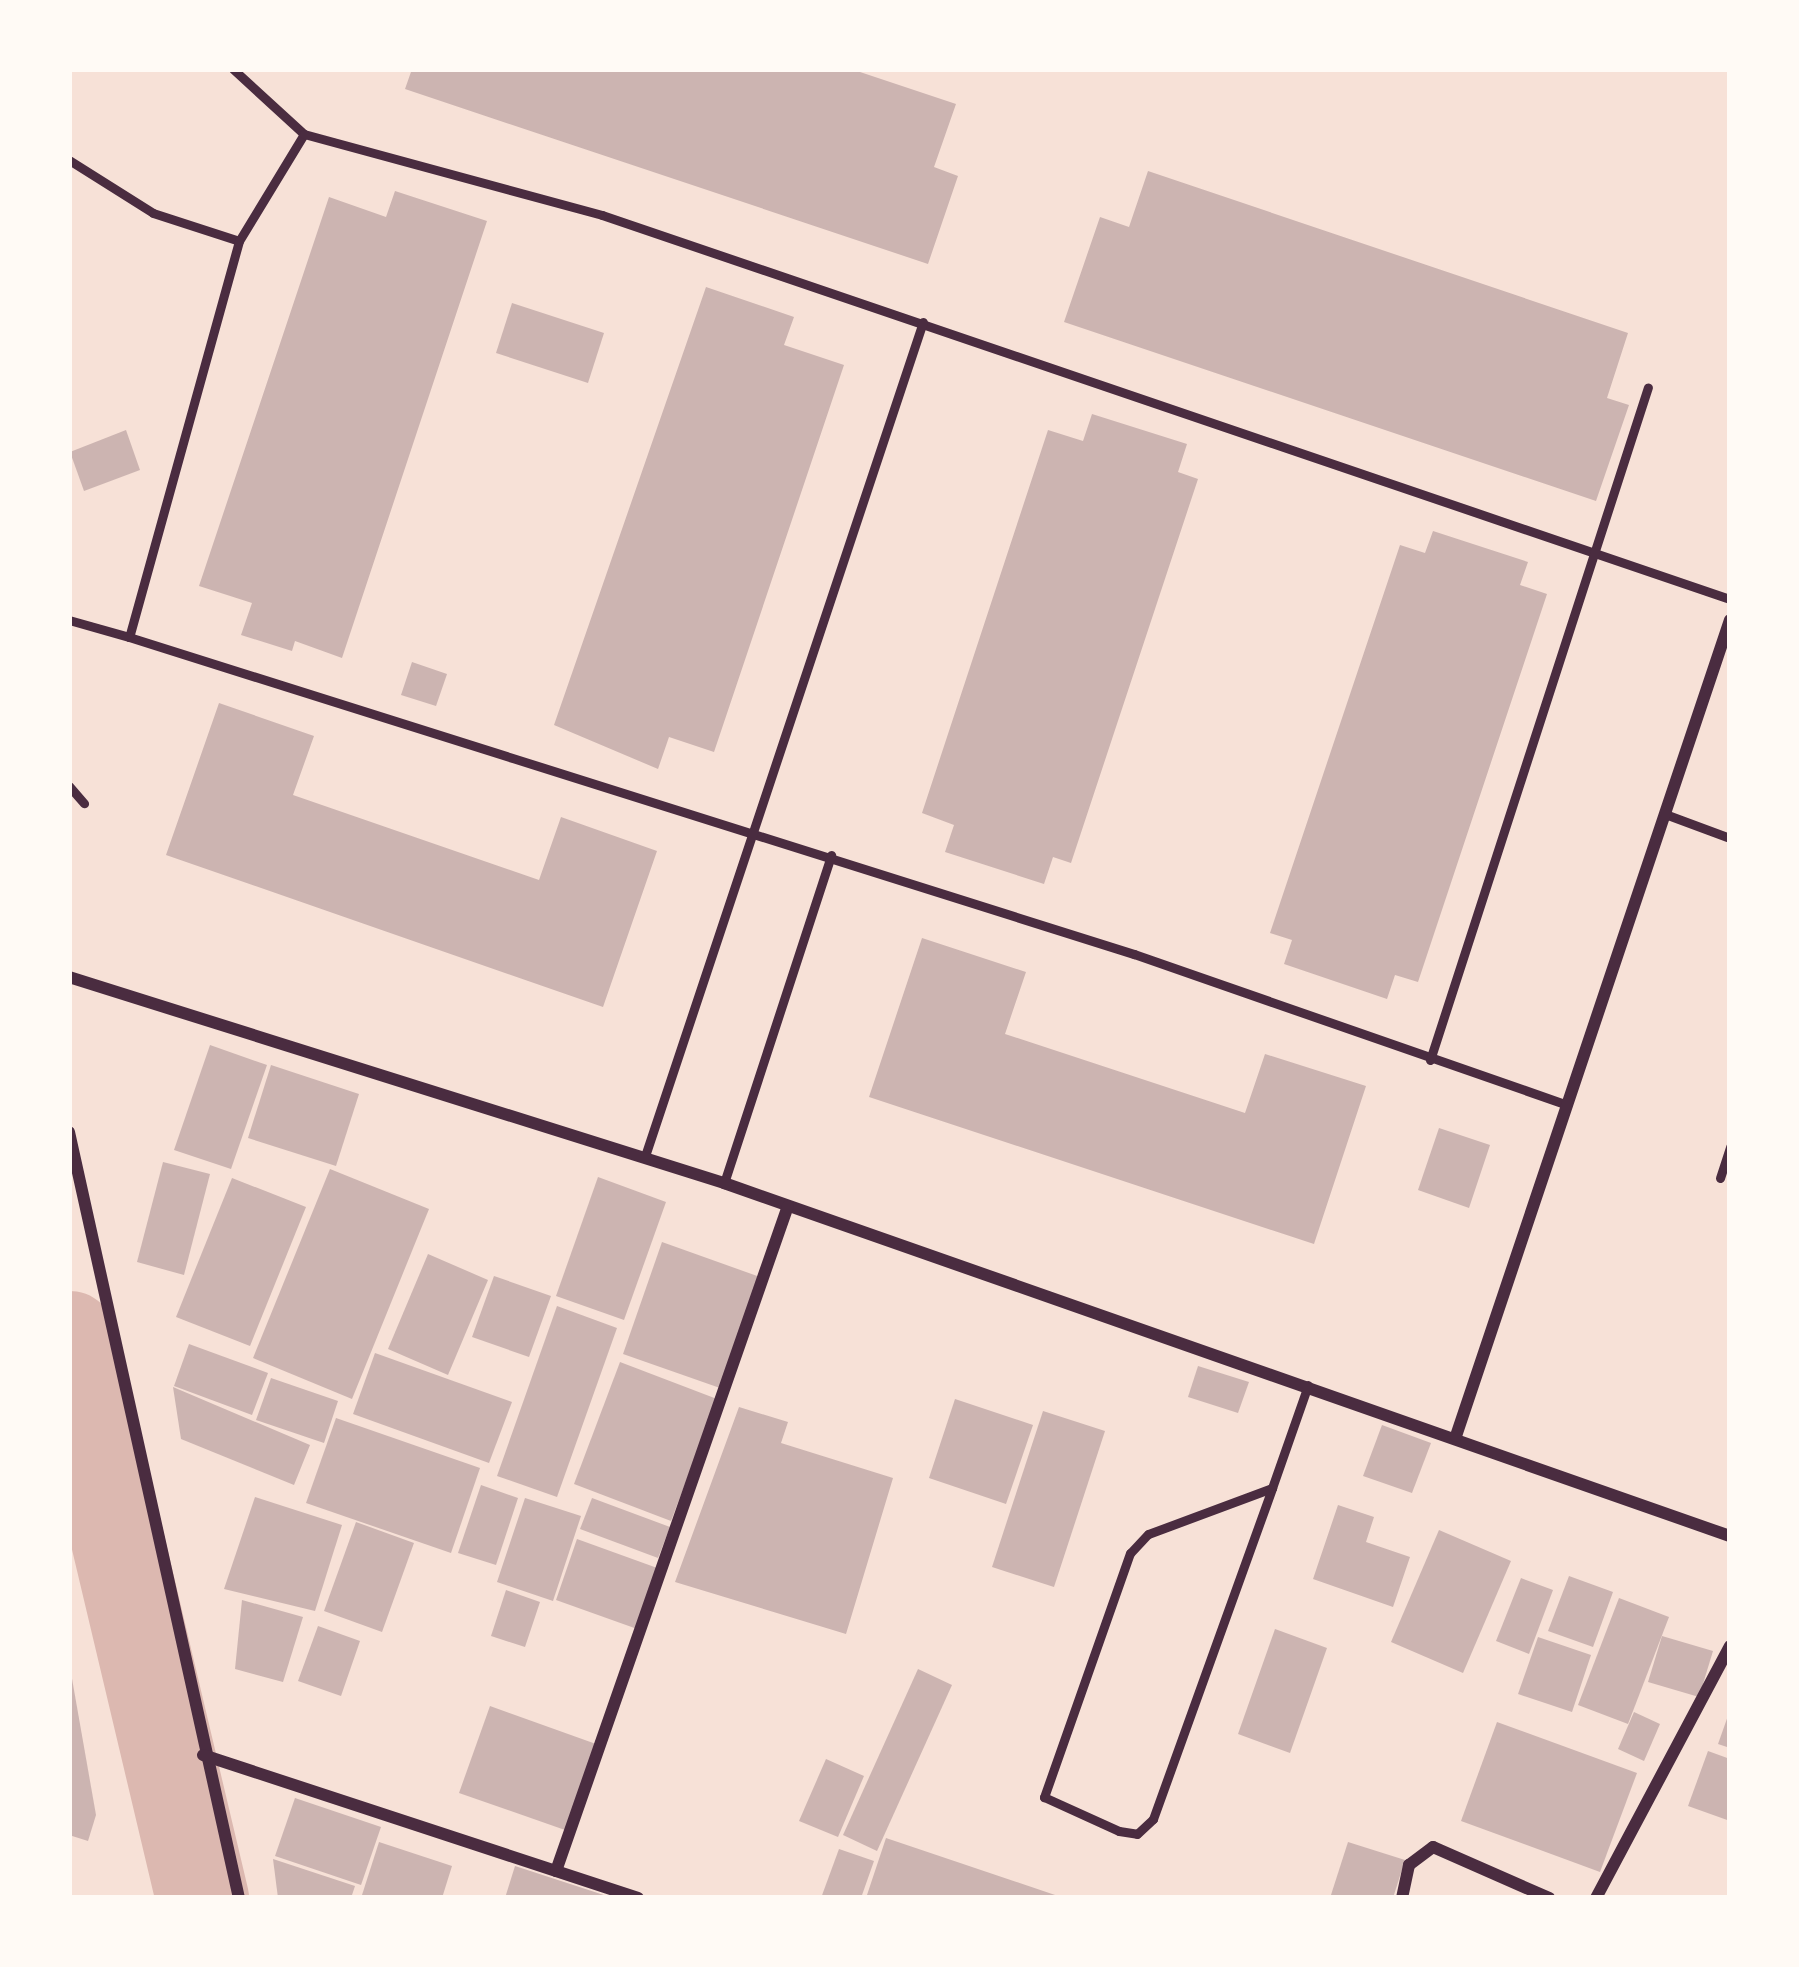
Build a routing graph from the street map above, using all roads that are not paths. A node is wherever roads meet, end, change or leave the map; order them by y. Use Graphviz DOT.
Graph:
graph roads {
  1 [pos="233,69"];
  2 [pos="304,134"];
  3 [pos="69,160"];
  4 [pos="239,242"];
  5 [pos="923,322"];
  6 [pos="1648,387"];
  7 [pos="1593,550"];
  8 [pos="1730,599"];
  9 [pos="69,620"];
  10 [pos="1730,620"];
  11 [pos="130,637"];
  12 [pos="69,786"];
  13 [pos="83,803"];
  14 [pos="1665,814"];
  15 [pos="758,832"];
  16 [pos="1730,838"];
  17 [pos="831,855"];
  18 [pos="69,977"];
  19 [pos="1430,1060"];
  20 [pos="1568,1105"];
  21 [pos="69,1132"];
  22 [pos="1730,1147"];
  23 [pos="645,1156"];
  24 [pos="1720,1178"];
  25 [pos="724,1183"];
  26 [pos="788,1206"];
  27 [pos="1307,1385"];
  28 [pos="1456,1436"];
  29 [pos="1272,1488"];
  30 [pos="1730,1536"];
  31 [pos="1730,1646"];
  32 [pos="203,1755"];
  33 [pos="556,1871"];
  34 [pos="239,1898"];
  35 [pos="638,1898"];
  36 [pos="1402,1898"];
  37 [pos="1549,1898"];
  38 [pos="1595,1898"];
  1 -- 2 [label="lane"];
  2 -- 4 [label="lane"];
  2 -- 5 [label="lane"];
  3 -- 4 [label="lane"];
  4 -- 11 [label="lane"];
  5 -- 7 [label="lane"];
  5 -- 15 [label="lane"];
  6 -- 7 [label="lane"];
  7 -- 8 [label="lane"];
  7 -- 19 [label="lane"];
  9 -- 11 [label="lane"];
  10 -- 14 [label="street"];
  11 -- 15 [label="lane"];
  12 -- 13 [label="lane"];
  14 -- 16 [label="lane"];
  14 -- 20 [label="street"];
  15 -- 17 [label="lane"];
  15 -- 23 [label="lane"];
  17 -- 19 [label="lane"];
  17 -- 25 [label="lane"];
  18 -- 23 [label="street"];
  19 -- 20 [label="lane"];
  20 -- 28 [label="street"];
  21 -- 32 [label="street"];
  22 -- 24 [label="lane"];
  23 -- 25 [label="street"];
  25 -- 26 [label="street"];
  26 -- 27 [label="street"];
  26 -- 33 [label="street"];
  27 -- 28 [label="street"];
  27 -- 29 [label="lane"];
  28 -- 30 [label="street"];
  29 -- 29 [label="lane"];
  31 -- 38 [label="street"];
  32 -- 33 [label="street"];
  32 -- 34 [label="street"];
  33 -- 35 [label="street"];
  36 -- 37 [label="street"];
}
